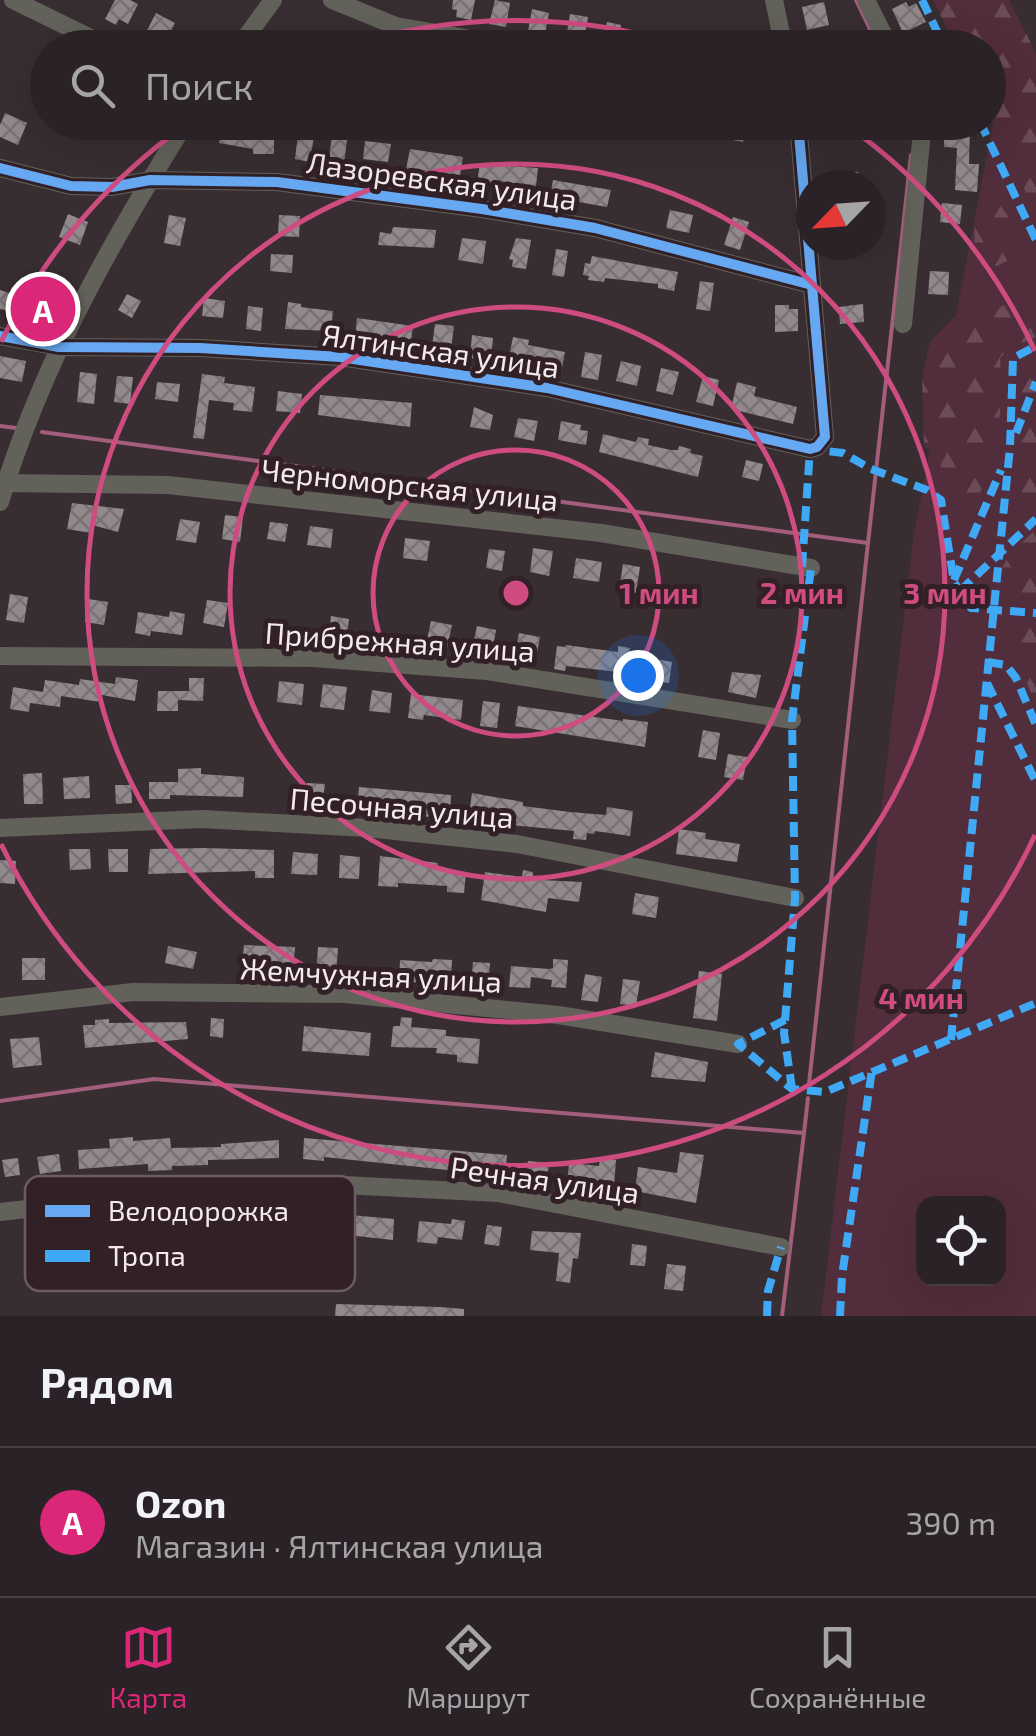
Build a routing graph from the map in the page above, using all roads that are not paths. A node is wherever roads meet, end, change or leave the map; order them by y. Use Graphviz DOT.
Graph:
graph roads {
  1 [pos="13,0"];
  2 [pos="273,0"];
  3 [pos="332,0"];
  4 [pos="774,0"];
  5 [pos="866,0"];
  6 [pos="75,30"];
  7 [pos="251,30"];
  8 [pos="419,30"];
  9 [pos="780,30"];
  10 [pos="881,30"];
  11 [pos="175,140"];
  12 [pos="800,140"];
  13 [pos="921,140"];
  14 [pos="0,168"];
  15 [pos="150,180"];
  16 [pos="812,286"];
  17 [pos="904,324"];
  18 [pos="0,336"];
  19 [pos="59,347"];
  20 [pos="3,482"];
  21 [pos="0,502"];
  22 [pos="810,568"];
  23 [pos="0,656"];
  24 [pos="792,720"];
  25 [pos="0,828"];
  26 [pos="794,898"];
  27 [pos="0,1007"];
  28 [pos="738,1044"];
  29 [pos="355,1186"];
  30 [pos="25,1209"];
  31 [pos="0,1212"];
  32 [pos="781,1247"];
  1 -- 6 [label="street"];
  2 -- 7 [label="street"];
  3 -- 8 [label="street"];
  4 -- 9 [label="street"];
  5 -- 10 [label="street"];
  11 -- 15 [label="street"];
  12 -- 16 [label="street"];
  13 -- 17 [label="street"];
  14 -- 15 [label="street, Лазоревская улица"];
  15 -- 16 [label="street, Лазоревская улица"];
  15 -- 19 [label="street"];
  16 -- 19 [label="street, Ялтинская улица"];
  18 -- 19 [label="street, Ялтинская улица"];
  19 -- 20 [label="street"];
  20 -- 21 [label="street"];
  20 -- 22 [label="street, Черноморская улица"];
  23 -- 24 [label="street, Прибрежная улица"];
  25 -- 26 [label="street, Песочная улица"];
  27 -- 28 [label="street, Жемчужная улица"];
  29 -- 32 [label="street, Речная улица"];
  30 -- 31 [label="street, Речная улица"];
}
